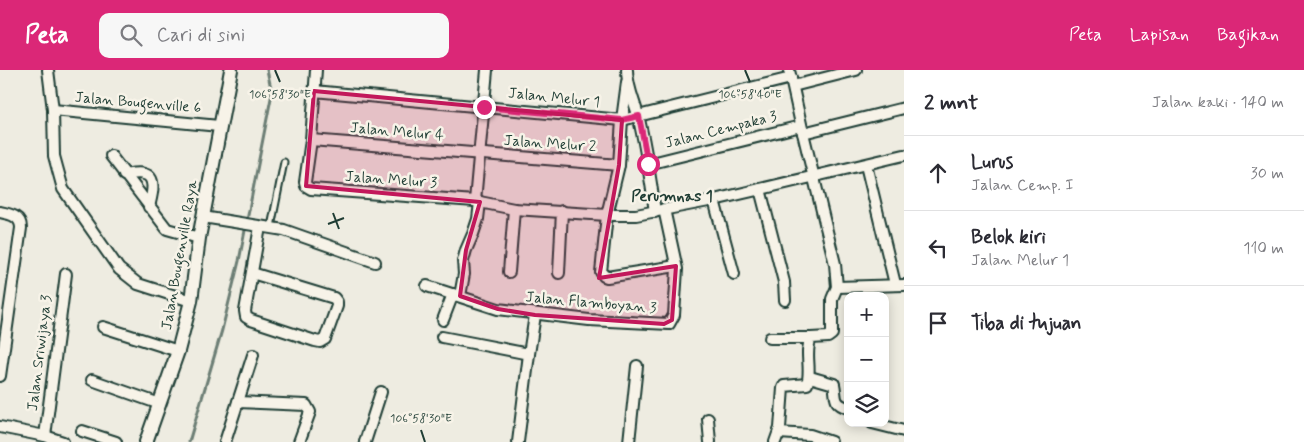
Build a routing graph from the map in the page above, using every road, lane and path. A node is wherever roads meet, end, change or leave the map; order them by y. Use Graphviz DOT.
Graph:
graph roads {
  1 [pos="48,70"];
  2 [pos="231,70"];
  3 [pos="316,70"];
  4 [pos="487,70"];
  5 [pos="627,70"];
  6 [pos="851,71"];
  7 [pos="791,78"];
  8 [pos="627,82"];
  9 [pos="314,91"];
  10 [pos="484,107"];
  11 [pos="904,108"];
  12 [pos="53,110"];
  13 [pos="639,116"];
  14 [pos="622,120"];
  15 [pos="219,126"];
  16 [pos="802,129"];
  17 [pos="311,140"];
  18 [pos="480,154"];
  19 [pos="904,155"];
  20 [pos="111,156"];
  21 [pos="284,162"];
  22 [pos="619,164"];
  23 [pos="648,164"];
  24 [pos="866,165"];
  25 [pos="124,175"];
  26 [pos="814,177"];
  27 [pos="760,189"];
  28 [pos="714,200"];
  29 [pos="477,202"];
  30 [pos="149,206"];
  31 [pos="514,209"];
  32 [pos="562,211"];
  33 [pos="659,211"];
  34 [pos="0,212"];
  35 [pos="607,215"];
  36 [pos="203,218"];
  37 [pos="256,227"];
  38 [pos="271,227"];
  39 [pos="199,238"];
  40 [pos="375,262"];
  41 [pos="676,266"];
  42 [pos="509,272"];
  43 [pos="252,273"];
  44 [pos="559,273"];
  45 [pos="66,274"];
  46 [pos="734,274"];
  47 [pos="899,285"];
  48 [pos="428,286"];
  49 [pos="837,287"];
  50 [pos="456,295"];
  51 [pos="785,300"];
  52 [pos="191,301"];
  53 [pos="536,315"];
  54 [pos="443,320"];
  55 [pos="103,327"];
  56 [pos="442,337"];
  57 [pos="770,338"];
  58 [pos="811,338"];
  59 [pos="178,351"];
  60 [pos="529,354"];
  61 [pos="253,355"];
  62 [pos="637,366"];
  63 [pos="0,376"];
  64 [pos="810,377"];
  65 [pos="92,380"];
  66 [pos="381,392"];
  67 [pos="238,402"];
  68 [pos="160,404"];
  69 [pos="844,407"];
  70 [pos="708,419"];
  71 [pos="0,426"];
  72 [pos="888,427"];
  73 [pos="82,431"];
  74 [pos="904,431"];
  75 [pos="45,436"];
  76 [pos="777,438"];
  77 [pos="63,442"];
  78 [pos="116,442"];
  79 [pos="146,442"];
  80 [pos="225,442"];
  81 [pos="300,442"];
  82 [pos="365,442"];
  83 [pos="518,442"];
  84 [pos="629,442"];
  85 [pos="710,442"];
  86 [pos="831,442"];
  1 -- 12 [label="street"];
  2 -- 15 [label="street, Jalan Bougenville Raya"];
  3 -- 9 [label="street"];
  4 -- 10 [label="street"];
  5 -- 8 [label="street"];
  6 -- 7 [label="street, Jalan Melur 1"];
  7 -- 13 [label="street, Jalan Melur 1"];
  7 -- 16 [label="street"];
  8 -- 13 [label="street, Jalan Flamboyan 3"];
  8 -- 14 [label="street"];
  9 -- 10 [label="street, Jalan Melur 1"];
  9 -- 17 [label="street"];
  10 -- 14 [label="street, Jalan Melur 1"];
  10 -- 18 [label="street"];
  11 -- 16 [label="street, Jalan Cempaka 3"];
  12 -- 15 [label="street, Jalan Bougenville 6"];
  12 -- 52 [label="street"];
  13 -- 14 [label="street, Jalan Melur 1"];
  13 -- 23 [label="street, Jalan Flamboyan 3"];
  14 -- 22 [label="street"];
  15 -- 36 [label="street, Jalan Bougenville Raya"];
  16 -- 23 [label="street, Jalan Cempaka 3"];
  16 -- 26 [label="street"];
  17 -- 18 [label="street, Jalan Melur 4"];
  17 -- 29 [label="street, Jalan Melur 3"];
  18 -- 22 [label="street, Jalan Melur 2"];
  18 -- 29 [label="street"];
  19 -- 24 [label="street, Jalan Melur 3"];
  20 -- 25 [label="street"];
  21 -- 38 [label="lane"];
  22 -- 35 [label="street"];
  23 -- 33 [label="street, Jalan Flamboyan 3"];
  24 -- 26 [label="street, Jalan Melur 3"];
  24 -- 47 [label="street"];
  25 -- 30 [label="street"];
  25 -- 30 [label="street"];
  26 -- 27 [label="street, Jalan Melur 3"];
  26 -- 49 [label="street"];
  27 -- 28 [label="street, Jalan Melur 3"];
  27 -- 51 [label="street"];
  28 -- 33 [label="street, Jalan Melur 3"];
  28 -- 46 [label="street"];
  29 -- 31 [label="street, Jalan Melur 3"];
  29 -- 50 [label="street"];
  30 -- 39 [label="street"];
  31 -- 32 [label="street, Jalan Melur 3"];
  31 -- 42 [label="street"];
  32 -- 35 [label="street, Jalan Melur 3"];
  32 -- 44 [label="street"];
  33 -- 35 [label="street, Jalan Melur 3"];
  33 -- 41 [label="street, Jalan Flamboyan 3"];
  34 -- 63 [label="street"];
  35 -- 41 [label="street"];
  36 -- 37 [label="street"];
  36 -- 39 [label="street, Jalan Bougenville Raya"];
  37 -- 38 [label="street"];
  37 -- 43 [label="street"];
  38 -- 40 [label="street"];
  39 -- 52 [label="street, Jalan Bougenville Raya"];
  41 -- 53 [label="street, Jalan Flamboyan 3"];
  43 -- 43 [label="street"];
  45 -- 75 [label="street, Jalan Sriwijaya 3"];
  47 -- 49 [label="street"];
  48 -- 50 [label="street, Jalan Flamboyan 3"];
  49 -- 58 [label="street"];
  50 -- 53 [label="street, Jalan Flamboyan 3"];
  50 -- 54 [label="street"];
  52 -- 59 [label="street, Jalan Bougenville Raya"];
  53 -- 60 [label="street"];
  55 -- 59 [label="street"];
  56 -- 60 [label="street"];
  57 -- 58 [label="street"];
  58 -- 64 [label="street"];
  59 -- 68 [label="street, Jalan Bougenville Raya"];
  60 -- 83 [label="street"];
  61 -- 67 [label="street"];
  62 -- 84 [label="street"];
  64 -- 69 [label="street"];
  64 -- 76 [label="street"];
  65 -- 68 [label="street"];
  66 -- 82 [label="street"];
  67 -- 80 [label="street"];
  67 -- 81 [label="street"];
  68 -- 79 [label="street, Jalan Bougenville Raya"];
  70 -- 85 [label="street"];
  71 -- 75 [label="street"];
  72 -- 74 [label="street"];
  73 -- 78 [label="street"];
  75 -- 77 [label="street"];
  76 -- 86 [label="street"];
}
